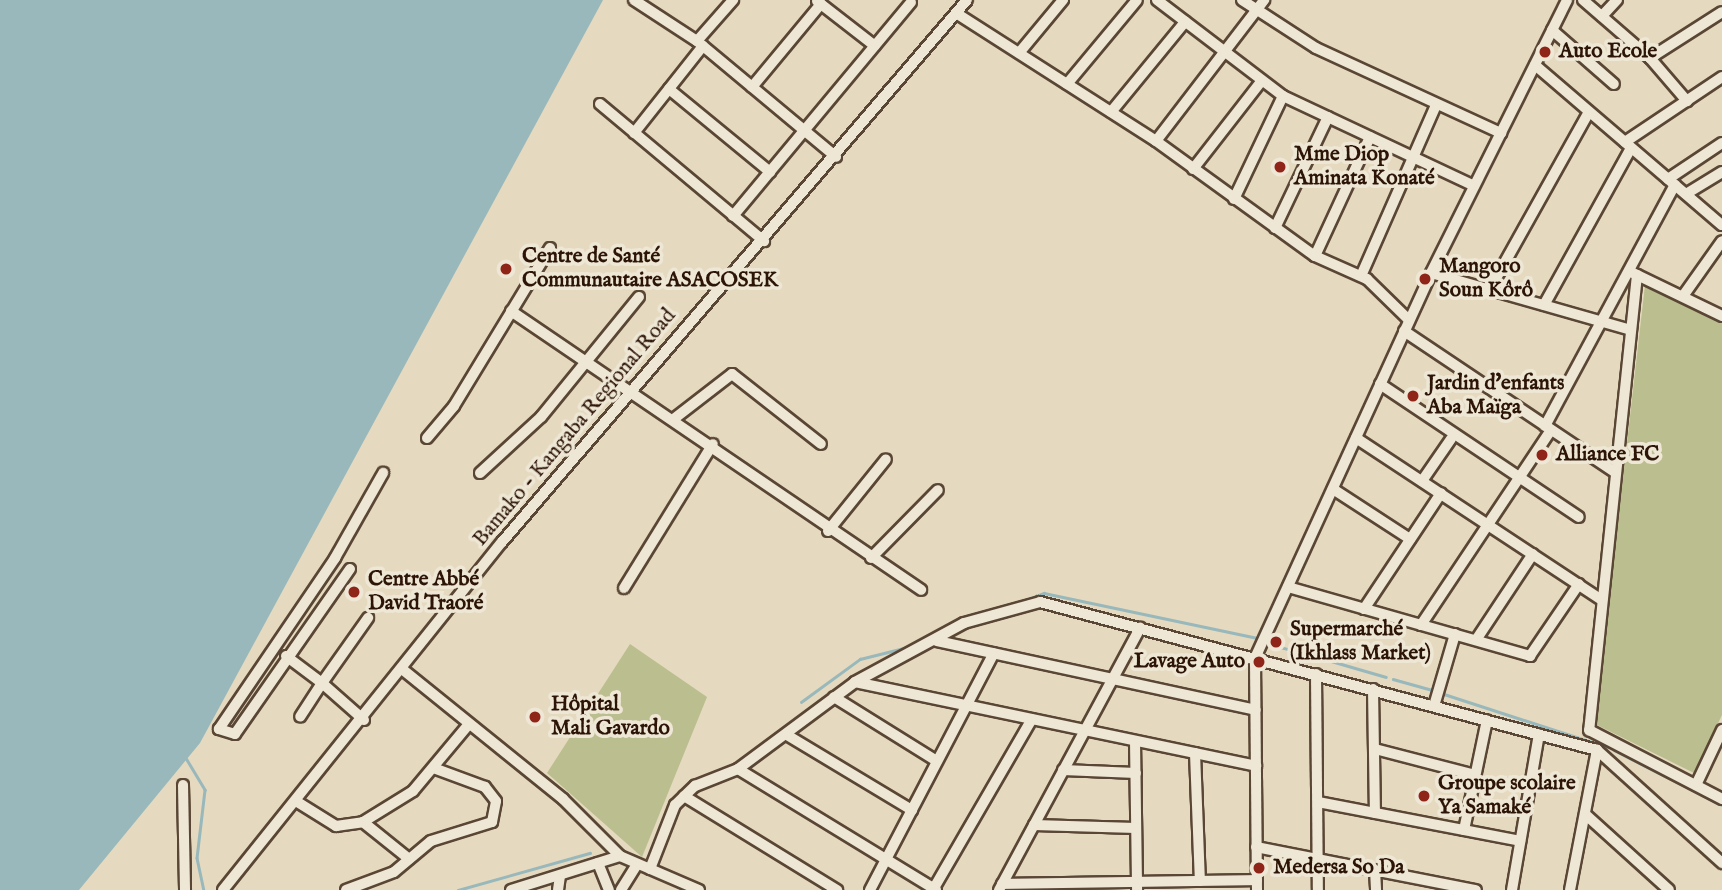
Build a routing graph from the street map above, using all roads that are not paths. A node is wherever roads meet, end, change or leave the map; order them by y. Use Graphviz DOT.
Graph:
graph roads {
  1 [pos="634,0"];
  2 [pos="733,0"];
  3 [pos="967,0"];
  4 [pos="1063,0"];
  5 [pos="1137,0"];
  6 [pos="1157,0"];
  7 [pos="1242,0"];
  8 [pos="1264,0"];
  9 [pos="1567,0"];
  10 [pos="1583,0"];
  11 [pos="1617,0"];
  12 [pos="819,2"];
  13 [pos="911,2"];
  14 [pos="1256,11"];
  15 [pos="1722,12"];
  16 [pos="956,13"];
  17 [pos="1602,16"];
  18 [pos="1185,22"];
  19 [pos="1552,30"];
  20 [pos="700,43"];
  21 [pos="875,46"];
  22 [pos="1019,53"];
  23 [pos="1223,53"];
  24 [pos="1650,58"];
  25 [pos="1535,65"];
  26 [pos="1722,78"];
  27 [pos="1259,82"];
  28 [pos="1067,84"];
  29 [pos="1614,84"];
  30 [pos="752,87"];
  31 [pos="669,89"];
  32 [pos="1283,96"];
  33 [pos="1687,101"];
  34 [pos="600,104"];
  35 [pos="1436,105"];
  36 [pos="1111,112"];
  37 [pos="1589,112"];
  38 [pos="1328,117"];
  39 [pos="804,131"];
  40 [pos="634,133"];
  41 [pos="1501,133"];
  42 [pos="1370,137"];
  43 [pos="1156,141"];
  44 [pos="1722,143"];
  45 [pos="1628,145"];
  46 [pos="836,157"];
  47 [pos="1413,158"];
  48 [pos="1193,169"];
  49 [pos="770,172"];
  50 [pos="1722,172"];
  51 [pos="1672,182"];
  52 [pos="1474,186"];
  53 [pos="1686,194"];
  54 [pos="1234,200"];
  55 [pos="733,216"];
  56 [pos="1722,225"];
  57 [pos="1275,228"];
  58 [pos="764,241"];
  59 [pos="1722,241"];
  60 [pos="550,248"];
  61 [pos="1315,256"];
  62 [pos="1431,273"];
  63 [pos="1634,273"];
  64 [pos="1360,276"];
  65 [pos="1490,289"];
  66 [pos="1683,296"];
  67 [pos="639,297"];
  68 [pos="1544,305"];
  69 [pos="511,311"];
  70 [pos="1722,316"];
  71 [pos="1409,320"];
  72 [pos="1602,322"];
  73 [pos="1631,330"];
  74 [pos="1404,331"];
  75 [pos="589,362"];
  76 [pos="1380,384"];
  77 [pos="629,392"];
  78 [pos="675,418"];
  79 [pos="1548,428"];
  80 [pos="427,438"];
  81 [pos="1356,438"];
  82 [pos="1451,439"];
  83 [pos="713,444"];
  84 [pos="821,444"];
  85 [pos="886,458"];
  86 [pos="383,473"];
  87 [pos="480,473"];
  88 [pos="1616,473"];
  89 [pos="1520,477"];
  90 [pos="1422,481"];
  91 [pos="1333,489"];
  92 [pos="938,490"];
  93 [pos="1441,493"];
  94 [pos="1578,517"];
  95 [pos="1488,524"];
  96 [pos="828,531"];
  97 [pos="1410,539"];
  98 [pos="1533,554"];
  99 [pos="871,558"];
  100 [pos="350,569"];
  101 [pos="1579,584"];
  102 [pos="1288,587"];
  103 [pos="624,588"];
  104 [pos="921,590"];
  105 [pos="1602,600"];
  106 [pos="1364,609"];
  107 [pos="368,618"];
  108 [pos="1420,625"];
  109 [pos="1140,628"];
  110 [pos="1455,634"];
  111 [pos="1476,640"];
  112 [pos="937,641"];
  113 [pos="994,653"];
  114 [pos="286,656"];
  115 [pos="1255,658"];
  116 [pos="402,669"];
  117 [pos="1316,674"];
  118 [pos="1112,678"];
  119 [pos="855,682"];
  120 [pos="322,683"];
  121 [pos="1373,689"];
  122 [pos="834,697"];
  123 [pos="967,705"];
  124 [pos="1434,706"];
  125 [pos="1256,710"];
  126 [pos="300,717"];
  127 [pos="1032,719"];
  128 [pos="364,720"];
  129 [pos="1486,720"];
  130 [pos="469,724"];
  131 [pos="1085,730"];
  132 [pos="1722,730"];
  133 [pos="1539,734"];
  134 [pos="788,735"];
  135 [pos="1135,741"];
  136 [pos="1613,743"];
  137 [pos="1375,749"];
  138 [pos="1597,750"];
  139 [pos="1195,753"];
  140 [pos="1606,758"];
  141 [pos="937,761"];
  142 [pos="1256,766"];
  143 [pos="436,769"];
  144 [pos="738,769"];
  145 [pos="1063,770"];
  146 [pos="1136,773"];
  147 [pos="1475,775"];
  148 [pos="183,785"];
  149 [pos="1696,785"];
  150 [pos="684,796"];
  151 [pos="1722,799"];
  152 [pos="299,803"];
  153 [pos="1318,803"];
  154 [pos="912,810"];
  155 [pos="1375,813"];
  156 [pos="1585,814"];
  157 [pos="363,822"];
  158 [pos="1034,825"];
  159 [pos="1136,828"];
  160 [pos="1464,830"];
  161 [pos="1520,841"];
  162 [pos="1256,847"];
  163 [pos="620,856"];
  164 [pos="409,859"];
  165 [pos="886,859"];
  166 [pos="1318,859"];
  167 [pos="598,863"];
  168 [pos="1722,863"];
  169 [pos="636,866"];
  170 [pos="650,869"];
  171 [pos="1375,870"];
  172 [pos="560,875"];
  173 [pos="1200,881"];
  174 [pos="1256,885"];
  175 [pos="1137,886"];
  176 [pos="1571,886"];
  177 [pos="1000,887"];
  178 [pos="1079,887"];
  179 [pos="1456,888"];
  180 [pos="935,889"];
  181 [pos="185,890"];
  182 [pos="223,890"];
  183 [pos="346,890"];
  184 [pos="511,890"];
  185 [pos="558,890"];
  186 [pos="609,890"];
  187 [pos="621,890"];
  188 [pos="699,890"];
  189 [pos="837,890"];
  190 [pos="870,890"];
  191 [pos="1318,890"];
  192 [pos="1376,890"];
  193 [pos="1476,890"];
  194 [pos="1512,890"];
  195 [pos="1582,890"];
  196 [pos="1669,890"];
  1 -- 20 [label="street"];
  2 -- 20 [label="street"];
  3 -- 16 [label="street, Bamako - Kangaba Regional Road"];
  4 -- 22 [label="street"];
  5 -- 28 [label="street"];
  6 -- 18 [label="street"];
  7 -- 14 [label="street"];
  8 -- 14 [label="street"];
  9 -- 19 [label="street"];
  10 -- 17 [label="street"];
  11 -- 17 [label="street"];
  12 -- 21 [label="street"];
  12 -- 30 [label="street"];
  13 -- 21 [label="street"];
  14 -- 23 [label="street"];
  14 -- 35 [label="street"];
  15 -- 24 [label="street"];
  16 -- 22 [label="street"];
  16 -- 46 [label="street, Bamako - Kangaba Regional Road"];
  17 -- 24 [label="street"];
  18 -- 23 [label="street"];
  18 -- 36 [label="street"];
  19 -- 25 [label="street"];
  19 -- 29 [label="street"];
  20 -- 30 [label="street"];
  20 -- 31 [label="street"];
  21 -- 39 [label="street"];
  22 -- 28 [label="street"];
  23 -- 27 [label="street"];
  23 -- 43 [label="street"];
  24 -- 33 [label="street"];
  25 -- 37 [label="street"];
  25 -- 41 [label="street"];
  26 -- 33 [label="street"];
  27 -- 32 [label="street"];
  27 -- 48 [label="street"];
  28 -- 36 [label="street"];
  30 -- 39 [label="street"];
  31 -- 40 [label="street"];
  31 -- 49 [label="street"];
  32 -- 38 [label="street"];
  32 -- 54 [label="street"];
  33 -- 45 [label="street"];
  34 -- 40 [label="street"];
  35 -- 41 [label="street"];
  35 -- 47 [label="street"];
  36 -- 43 [label="street"];
  37 -- 45 [label="street"];
  37 -- 65 [label="street"];
  38 -- 42 [label="street"];
  38 -- 57 [label="street"];
  39 -- 46 [label="street"];
  39 -- 49 [label="street"];
  40 -- 55 [label="street"];
  41 -- 52 [label="street"];
  42 -- 47 [label="street"];
  42 -- 61 [label="street"];
  43 -- 48 [label="street"];
  44 -- 51 [label="street"];
  45 -- 51 [label="street"];
  45 -- 68 [label="street"];
  46 -- 58 [label="street, Bamako - Kangaba Regional Road"];
  47 -- 52 [label="street"];
  47 -- 64 [label="street"];
  48 -- 54 [label="street"];
  49 -- 55 [label="street"];
  50 -- 53 [label="street"];
  51 -- 53 [label="street"];
  51 -- 63 [label="street"];
  52 -- 62 [label="street"];
  53 -- 56 [label="street"];
  54 -- 57 [label="street"];
  55 -- 58 [label="street"];
  57 -- 61 [label="street"];
  58 -- 77 [label="street, Bamako - Kangaba Regional Road"];
  59 -- 66 [label="street"];
  60 -- 69 [label="street"];
  61 -- 64 [label="street"];
  62 -- 65 [label="street"];
  62 -- 71 [label="street"];
  63 -- 66 [label="street"];
  63 -- 72 [label="street"];
  63 -- 73 [label="street"];
  64 -- 71 [label="street"];
  65 -- 68 [label="street"];
  66 -- 70 [label="street"];
  67 -- 75 [label="street"];
  68 -- 72 [label="street"];
  69 -- 75 [label="street"];
  69 -- 80 [label="street"];
  71 -- 74 [label="street"];
  72 -- 73 [label="street"];
  72 -- 79 [label="street"];
  73 -- 88 [label="street"];
  74 -- 76 [label="street"];
  74 -- 79 [label="street"];
  75 -- 77 [label="street"];
  75 -- 87 [label="street"];
  76 -- 81 [label="street"];
  76 -- 89 [label="street"];
  77 -- 78 [label="street"];
  77 -- 116 [label="street, Bamako - Kangaba Regional Road"];
  78 -- 83 [label="street"];
  78 -- 84 [label="street"];
  79 -- 88 [label="street"];
  79 -- 89 [label="street"];
  81 -- 90 [label="street"];
  81 -- 91 [label="street"];
  82 -- 90 [label="street"];
  83 -- 96 [label="street"];
  83 -- 103 [label="street"];
  85 -- 96 [label="street"];
  86 -- 114 [label="street"];
  88 -- 105 [label="street"];
  89 -- 94 [label="street"];
  89 -- 95 [label="street"];
  90 -- 93 [label="street"];
  91 -- 97 [label="street"];
  91 -- 102 [label="street"];
  92 -- 99 [label="street"];
  93 -- 95 [label="street"];
  93 -- 97 [label="street"];
  95 -- 98 [label="street"];
  95 -- 108 [label="street"];
  96 -- 99 [label="street"];
  97 -- 106 [label="street"];
  98 -- 101 [label="street"];
  98 -- 111 [label="street"];
  99 -- 104 [label="street"];
  100 -- 114 [label="street"];
  101 -- 105 [label="street"];
  101 -- 111 [label="street"];
  102 -- 106 [label="street"];
  102 -- 115 [label="street"];
  105 -- 136 [label="street"];
  106 -- 108 [label="street"];
  107 -- 120 [label="street"];
  108 -- 110 [label="street"];
  109 -- 112 [label="street"];
  109 -- 115 [label="street"];
  109 -- 118 [label="street"];
  110 -- 111 [label="street"];
  110 -- 124 [label="street"];
  112 -- 113 [label="street"];
  112 -- 119 [label="street"];
  113 -- 118 [label="street"];
  113 -- 123 [label="street"];
  114 -- 120 [label="street"];
  115 -- 117 [label="street"];
  115 -- 125 [label="street"];
  116 -- 128 [label="street, Bamako - Kangaba Regional Road"];
  116 -- 130 [label="street"];
  117 -- 121 [label="street"];
  117 -- 153 [label="street"];
  118 -- 125 [label="street"];
  118 -- 131 [label="street"];
  119 -- 122 [label="street"];
  119 -- 123 [label="street"];
  120 -- 126 [label="street"];
  120 -- 128 [label="street"];
  121 -- 124 [label="street"];
  121 -- 137 [label="street"];
  122 -- 134 [label="street"];
  122 -- 141 [label="street"];
  123 -- 127 [label="street"];
  123 -- 141 [label="street"];
  124 -- 129 [label="street"];
  125 -- 142 [label="street"];
  127 -- 131 [label="street"];
  127 -- 180 [label="street"];
  128 -- 152 [label="street, Bamako - Kangaba Regional Road"];
  129 -- 133 [label="street"];
  129 -- 147 [label="street"];
  130 -- 143 [label="street"];
  130 -- 163 [label="street"];
  131 -- 135 [label="street"];
  131 -- 145 [label="street"];
  132 -- 149 [label="street"];
  133 -- 138 [label="street"];
  133 -- 161 [label="street"];
  134 -- 144 [label="street"];
  134 -- 154 [label="street"];
  135 -- 139 [label="street"];
  135 -- 146 [label="street"];
  136 -- 140 [label="street"];
  136 -- 149 [label="street"];
  137 -- 147 [label="street"];
  137 -- 155 [label="street"];
  138 -- 140 [label="street"];
  138 -- 156 [label="street"];
  139 -- 142 [label="street"];
  139 -- 173 [label="street"];
  140 -- 168 [label="street"];
  141 -- 154 [label="street"];
  142 -- 162 [label="street"];
  143 -- 157 [label="street"];
  143 -- 164 [label="street"];
  144 -- 150 [label="street"];
  144 -- 165 [label="street"];
  145 -- 146 [label="street"];
  145 -- 158 [label="street"];
  146 -- 159 [label="street"];
  147 -- 160 [label="street"];
  148 -- 181 [label="street"];
  149 -- 151 [label="street"];
  150 -- 170 [label="street"];
  150 -- 189 [label="street"];
  152 -- 157 [label="street"];
  152 -- 182 [label="street, Bamako - Kangaba Regional Road"];
  153 -- 155 [label="street"];
  153 -- 166 [label="street"];
  154 -- 165 [label="street"];
  155 -- 160 [label="street"];
  156 -- 176 [label="street"];
  156 -- 196 [label="street"];
  157 -- 164 [label="street"];
  158 -- 159 [label="street"];
  158 -- 177 [label="street"];
  159 -- 175 [label="street"];
  160 -- 161 [label="street"];
  161 -- 194 [label="street"];
  162 -- 166 [label="street"];
  162 -- 174 [label="street"];
  163 -- 167 [label="street"];
  163 -- 169 [label="street"];
  164 -- 183 [label="street"];
  165 -- 180 [label="street"];
  165 -- 190 [label="street"];
  166 -- 171 [label="street"];
  166 -- 191 [label="street"];
  167 -- 172 [label="street"];
  167 -- 186 [label="street"];
  169 -- 170 [label="street"];
  169 -- 187 [label="street"];
  170 -- 188 [label="street"];
  171 -- 179 [label="street"];
  171 -- 192 [label="street"];
  172 -- 184 [label="street"];
  172 -- 185 [label="street"];
  173 -- 174 [label="street"];
  173 -- 175 [label="street"];
  175 -- 178 [label="street"];
  176 -- 195 [label="street"];
  177 -- 178 [label="street"];
  179 -- 193 [label="street"];
}
